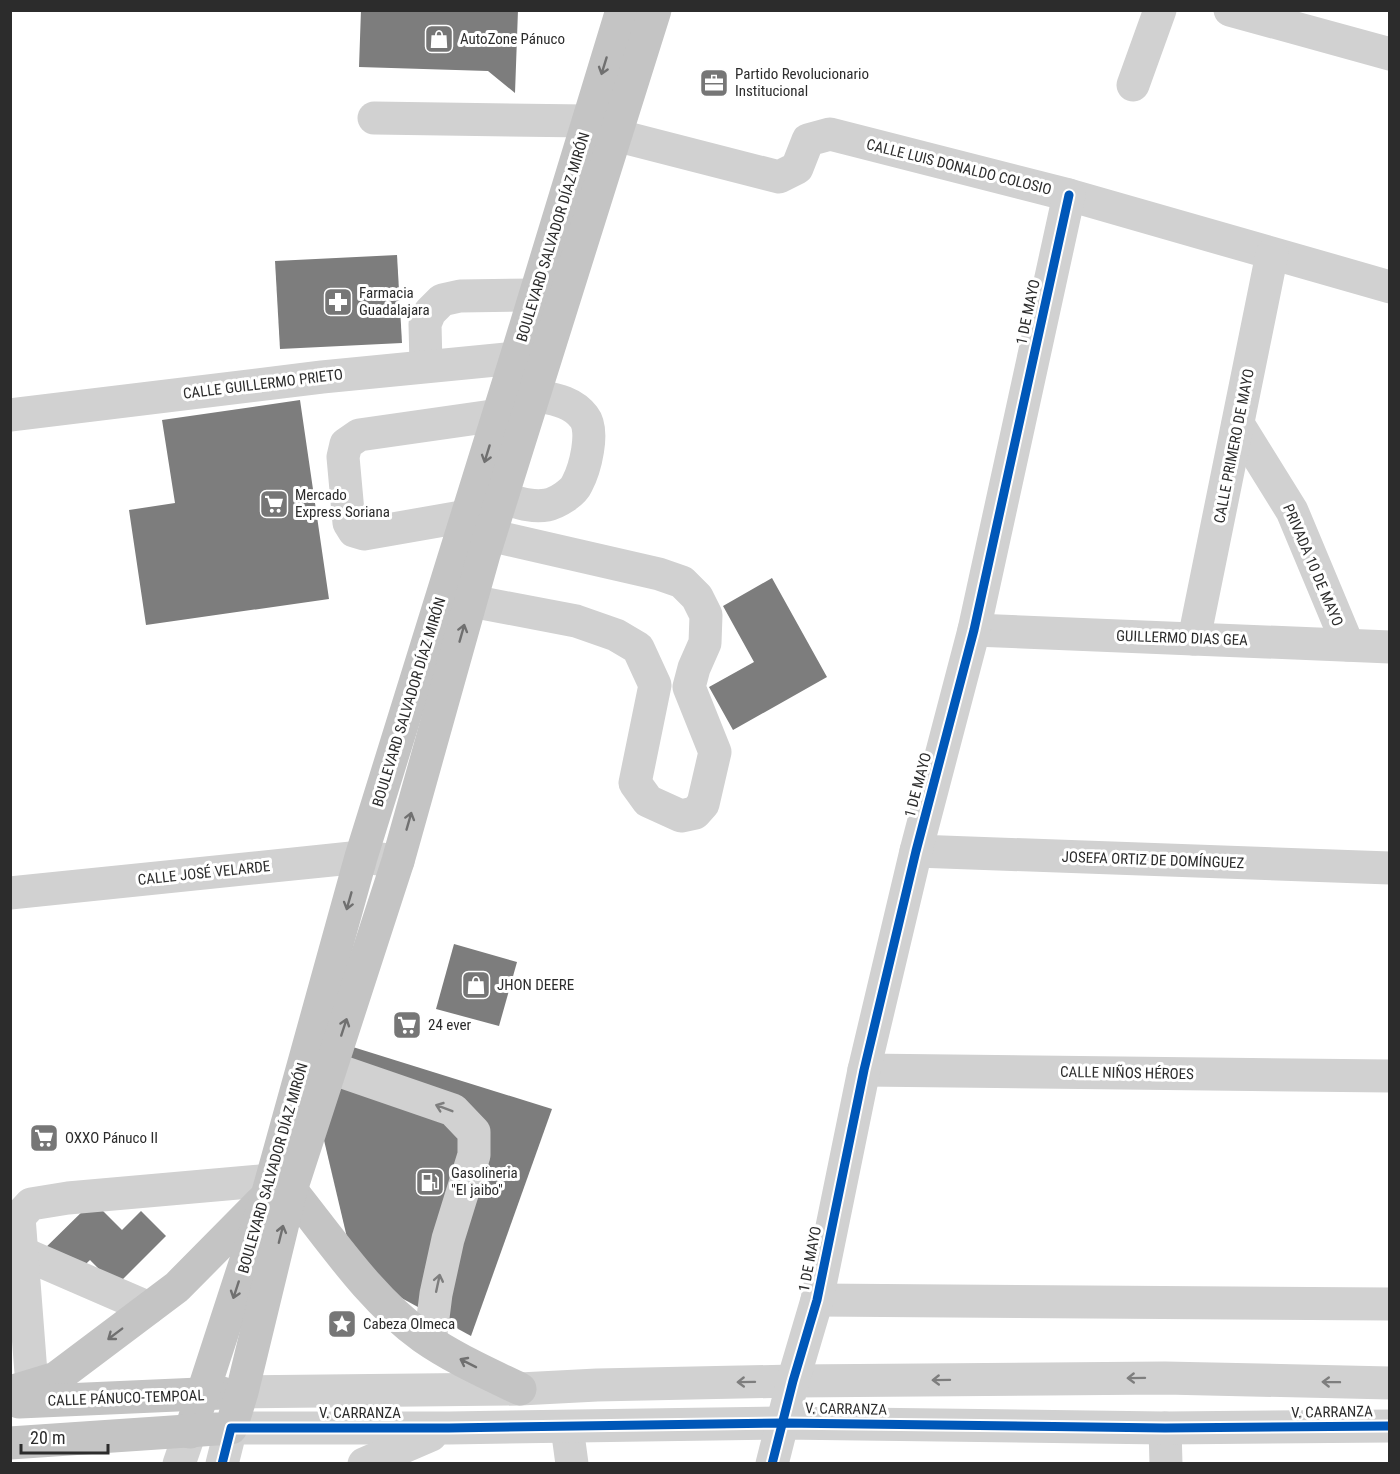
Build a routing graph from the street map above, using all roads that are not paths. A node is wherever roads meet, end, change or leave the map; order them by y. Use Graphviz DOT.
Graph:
graph roads {
  1 [pos="622,10"];
  2 [pos="655,10"];
  3 [pos="1160,10"];
  4 [pos="1230,10"];
  5 [pos="1389,54"];
  6 [pos="1132,85"];
  7 [pos="374,118"];
  8 [pos="601,128"];
  9 [pos="1069,195"];
  10 [pos="1272,254"];
  11 [pos="1389,287"];
  12 [pos="535,295"];
  13 [pos="516,358"];
  14 [pos="426,365"];
  15 [pos="534,395"];
  16 [pos="10,415"];
  17 [pos="499,415"];
  18 [pos="1238,424"];
  19 [pos="501,498"];
  20 [pos="474,526"];
  21 [pos="457,597"];
  22 [pos="974,630"];
  23 [pos="1194,639"];
  24 [pos="1348,645"];
  25 [pos="1389,647"];
  26 [pos="916,850"];
  27 [pos="361,857"];
  28 [pos="398,861"];
  29 [pos="1389,868"];
  30 [pos="10,892"];
  31 [pos="331,1068"];
  32 [pos="864,1070"];
  33 [pos="1389,1076"];
  34 [pos="276,1189"];
  35 [pos="16,1254"];
  36 [pos="818,1300"];
  37 [pos="1389,1304"];
  38 [pos="149,1308"];
  39 [pos="430,1341"];
  40 [pos="793,1381"];
  41 [pos="1389,1383"];
  42 [pos="520,1389"];
  43 [pos="242,1392"];
  44 [pos="18,1394"];
  45 [pos="203,1394"];
  46 [pos="782,1423"];
  47 [pos="1389,1426"];
  48 [pos="567,1427"];
  49 [pos="231,1428"];
  50 [pos="449,1428"];
  51 [pos="1166,1428"];
  52 [pos="190,1432"];
  53 [pos="10,1443"];
  54 [pos="395,1456"];
  55 [pos="179,1464"];
  56 [pos="222,1464"];
  57 [pos="364,1464"];
  58 [pos="572,1464"];
  59 [pos="772,1464"];
  60 [pos="1166,1464"];
  1 -- 8 [label="main road, BOULEVARD SALVADOR DÍAZ MIRÓN, one-way"];
  2 -- 8 [label="main road, BOULEVARD SALVADOR DÍAZ MIRÓN"];
  3 -- 6 [label="street"];
  4 -- 5 [label="street"];
  7 -- 8 [label="street"];
  8 -- 9 [label="street, CALLE LUIS DONALDO COLOSIO"];
  8 -- 12 [label="main road, BOULEVARD SALVADOR DÍAZ MIRÓN"];
  8 -- 15 [label="main road, BOULEVARD SALVADOR DÍAZ MIRÓN"];
  9 -- 10 [label="street, CALLE LUIS DONALDO COLOSIO"];
  9 -- 22 [label="street, 1 DE MAYO"];
  10 -- 11 [label="street, CALLE LUIS DONALDO COLOSIO"];
  10 -- 18 [label="street, CALLE PRIMERO DE MAYO"];
  12 -- 13 [label="main road, BOULEVARD SALVADOR DÍAZ MIRÓN"];
  12 -- 14 [label="street"];
  13 -- 14 [label="street, CALLE GUILLERMO PRIETO"];
  13 -- 17 [label="main road, BOULEVARD SALVADOR DÍAZ MIRÓN"];
  14 -- 16 [label="street, CALLE GUILLERMO PRIETO"];
  15 -- 19 [label="main road, BOULEVARD SALVADOR DÍAZ MIRÓN"];
  15 -- 19 [label="street"];
  17 -- 20 [label="main road, BOULEVARD SALVADOR DÍAZ MIRÓN, one-way"];
  17 -- 20 [label="street"];
  18 -- 23 [label="street, CALLE PRIMERO DE MAYO"];
  18 -- 24 [label="street, PRIVADA 10 DE MAYO"];
  19 -- 20 [label="main road, BOULEVARD SALVADOR DÍAZ MIRÓN"];
  20 -- 21 [label="main road, BOULEVARD SALVADOR DÍAZ MIRÓN"];
  20 -- 21 [label="street"];
  21 -- 27 [label="main road, BOULEVARD SALVADOR DÍAZ MIRÓN"];
  28 -- 21 [label="main road, BOULEVARD SALVADOR DÍAZ MIRÓN, one-way"];
  22 -- 23 [label="street, GUILLERMO DIAS GEA"];
  22 -- 26 [label="street, 1 DE MAYO"];
  23 -- 24 [label="street, GUILLERMO DIAS GEA"];
  24 -- 25 [label="street, GUILLERMO DIAS GEA"];
  26 -- 29 [label="street, JOSEFA ORTIZ DE DOMÍNGUEZ"];
  26 -- 32 [label="street, 1 DE MAYO"];
  27 -- 28 [label="street, CALLE JOSÉ VELARDE"];
  27 -- 30 [label="street, CALLE JOSÉ VELARDE"];
  27 -- 34 [label="main road, BOULEVARD SALVADOR DÍAZ MIRÓN, one-way"];
  31 -- 28 [label="main road, BOULEVARD SALVADOR DÍAZ MIRÓN, one-way"];
  31 -- 34 [label="main road, BOULEVARD SALVADOR DÍAZ MIRÓN"];
  39 -- 31 [label="street, one-way"];
  32 -- 33 [label="street, CALLE NIÑOS HÉROES"];
  32 -- 36 [label="street, 1 DE MAYO"];
  34 -- 35 [label="street"];
  34 -- 38 [label="main road"];
  34 -- 39 [label="main road"];
  43 -- 34 [label="main road, BOULEVARD SALVADOR DÍAZ MIRÓN, one-way"];
  34 -- 45 [label="main road, BOULEVARD SALVADOR DÍAZ MIRÓN, one-way"];
  35 -- 38 [label="street"];
  35 -- 44 [label="street"];
  36 -- 37 [label="street"];
  36 -- 40 [label="street, 1 DE MAYO"];
  38 -- 44 [label="main road, one-way"];
  42 -- 39 [label="main road, one-way"];
  41 -- 40 [label="street, V. CARRANZA, one-way"];
  40 -- 42 [label="street, V. CARRANZA, one-way"];
  40 -- 46 [label="street, 1 DE MAYO"];
  42 -- 43 [label="street, V. CARRANZA"];
  43 -- 45 [label="main road, CALLE PÁNUCO-TEMPOAL"];
  43 -- 49 [label="main road, BOULEVARD SALVADOR DÍAZ MIRÓN"];
  44 -- 45 [label="main road, CALLE PÁNUCO-TEMPOAL"];
  45 -- 52 [label="main road, BOULEVARD SALVADOR DÍAZ MIRÓN"];
  46 -- 48 [label="street, V. CARRANZA"];
  46 -- 51 [label="street, V. CARRANZA"];
  46 -- 59 [label="street, 1 DE MAYO"];
  47 -- 51 [label="street, V. CARRANZA"];
  48 -- 50 [label="street, V. CARRANZA"];
  48 -- 58 [label="street"];
  49 -- 50 [label="street, V. CARRANZA"];
  49 -- 52 [label="main road"];
  49 -- 56 [label="street"];
  50 -- 54 [label="street"];
  51 -- 60 [label="street"];
  52 -- 53 [label="main road"];
  52 -- 55 [label="street"];
  54 -- 57 [label="street"];
}
